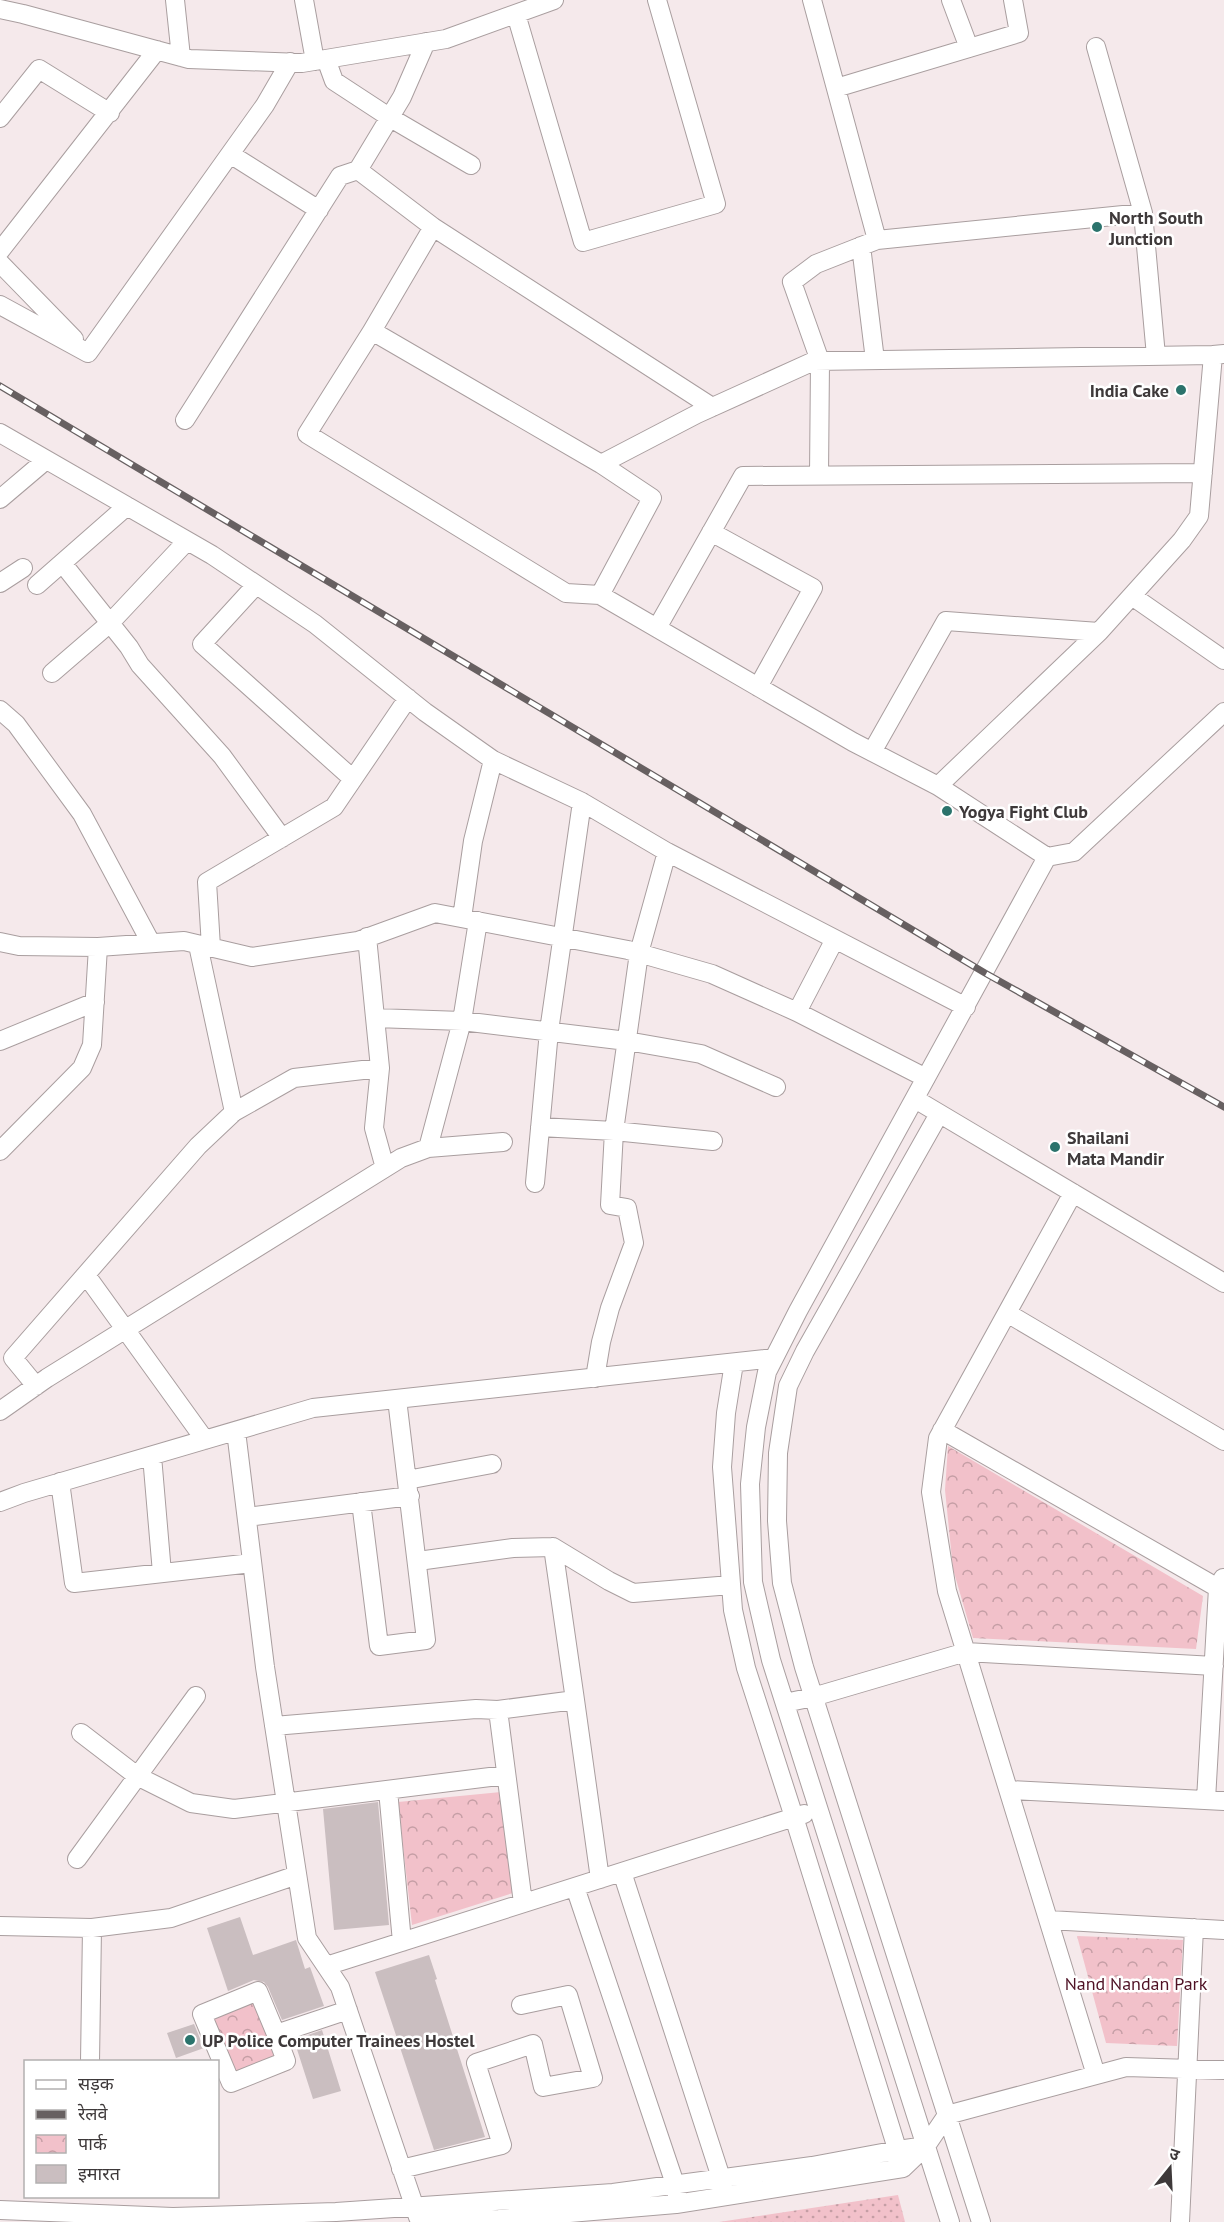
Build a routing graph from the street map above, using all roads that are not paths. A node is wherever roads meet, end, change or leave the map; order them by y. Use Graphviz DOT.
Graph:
graph roads {
  1 [pos="175,0"];
  2 [pos="304,0"];
  3 [pos="554,0"];
  4 [pos="657,0"];
  5 [pos="812,0"];
  6 [pos="951,0"];
  7 [pos="1013,0"];
  8 [pos="8,7"];
  9 [pos="516,14"];
  10 [pos="426,42"];
  11 [pos="1096,47"];
  12 [pos="969,48"];
  13 [pos="157,50"];
  14 [pos="181,57"];
  15 [pos="321,59"];
  16 [pos="290,63"];
  17 [pos="836,88"];
  18 [pos="110,113"];
  19 [pos="389,117"];
  20 [pos="0,118"];
  21 [pos="230,154"];
  22 [pos="471,165"];
  23 [pos="358,171"];
  24 [pos="319,210"];
  25 [pos="1143,213"];
  26 [pos="432,227"];
  27 [pos="869,243"];
  28 [pos="0,251"];
  29 [pos="0,263"];
  30 [pos="0,304"];
  31 [pos="372,332"];
  32 [pos="88,353"];
  33 [pos="1219,355"];
  34 [pos="1156,356"];
  35 [pos="875,360"];
  36 [pos="820,361"];
  37 [pos="712,407"];
  38 [pos="185,420"];
  39 [pos="0,433"];
  40 [pos="46,460"];
  41 [pos="601,464"];
  42 [pos="1203,473"];
  43 [pos="819,476"];
  44 [pos="0,499"];
  45 [pos="127,506"];
  46 [pos="711,532"];
  47 [pos="187,541"];
  48 [pos="63,564"];
  49 [pos="23,568"];
  50 [pos="0,583"];
  51 [pos="37,585"];
  52 [pos="256,585"];
  53 [pos="600,595"];
  54 [pos="1132,596"];
  55 [pos="110,623"];
  56 [pos="657,628"];
  57 [pos="1099,632"];
  58 [pos="1224,660"];
  59 [pos="52,673"];
  60 [pos="758,687"];
  61 [pos="408,698"];
  62 [pos="0,710"];
  63 [pos="1224,712"];
  64 [pos="872,752"];
  65 [pos="493,760"];
  66 [pos="353,779"];
  67 [pos="938,786"];
  68 [pos="582,802"];
  69 [pos="282,838"];
  70 [pos="667,852"];
  71 [pos="1047,857"];
  72 [pos="470,920"];
  73 [pos="367,937"];
  74 [pos="562,938"];
  75 [pos="835,939"];
  76 [pos="0,942"];
  77 [pos="151,944"];
  78 [pos="205,946"];
  79 [pos="98,947"];
  80 [pos="639,953"];
  81 [pos="95,1002"];
  82 [pos="966,1007"];
  83 [pos="798,1012"];
  84 [pos="375,1018"];
  85 [pos="462,1021"];
  86 [pos="549,1031"];
  87 [pos="0,1041"];
  88 [pos="627,1041"];
  89 [pos="380,1068"];
  90 [pos="926,1078"];
  91 [pos="776,1087"];
  92 [pos="915,1099"];
  93 [pos="234,1112"];
  94 [pos="939,1114"];
  95 [pos="540,1127"];
  96 [pos="614,1131"];
  97 [pos="713,1141"];
  98 [pos="503,1142"];
  99 [pos="428,1149"];
  100 [pos="0,1151"];
  101 [pos="385,1168"];
  102 [pos="535,1183"];
  103 [pos="1073,1193"];
  104 [pos="86,1275"];
  105 [pos="1224,1283"];
  106 [pos="1007,1313"];
  107 [pos="126,1330"];
  108 [pos="774,1358"];
  109 [pos="734,1364"];
  110 [pos="595,1378"];
  111 [pos="36,1386"];
  112 [pos="397,1399"];
  113 [pos="0,1412"];
  114 [pos="942,1430"];
  115 [pos="236,1431"];
  116 [pos="205,1440"];
  117 [pos="1224,1441"];
  118 [pos="152,1456"];
  119 [pos="492,1464"];
  120 [pos="60,1482"];
  121 [pos="408,1488"];
  122 [pos="0,1502"];
  123 [pos="361,1502"];
  124 [pos="247,1517"];
  125 [pos="553,1547"];
  126 [pos="418,1561"];
  127 [pos="252,1563"];
  128 [pos="162,1573"];
  129 [pos="1222,1584"];
  130 [pos="731,1586"];
  131 [pos="966,1652"];
  132 [pos="1214,1666"];
  133 [pos="196,1696"];
  134 [pos="813,1697"];
  135 [pos="574,1700"];
  136 [pos="785,1703"];
  137 [pos="498,1710"];
  138 [pos="274,1726"];
  139 [pos="81,1732"];
  140 [pos="506,1775"];
  141 [pos="137,1776"];
  142 [pos="388,1790"];
  143 [pos="1008,1790"];
  144 [pos="1215,1801"];
  145 [pos="286,1803"];
  146 [pos="819,1809"];
  147 [pos="795,1817"];
  148 [pos="77,1859"];
  149 [pos="622,1872"];
  150 [pos="297,1875"];
  151 [pos="600,1879"];
  152 [pos="575,1887"];
  153 [pos="523,1903"];
  154 [pos="1049,1920"];
  155 [pos="0,1926"];
  156 [pos="92,1928"];
  157 [pos="1194,1928"];
  158 [pos="1224,1930"];
  159 [pos="402,1942"];
  160 [pos="326,1966"];
  161 [pos="521,2005"];
  162 [pos="348,2010"];
  163 [pos="276,2034"];
  164 [pos="90,2060"];
  165 [pos="1186,2069"];
  166 [pos="1224,2070"];
  167 [pos="1096,2075"];
  168 [pos="947,2115"];
  169 [pos="926,2146"];
  170 [pos="898,2150"];
  171 [pos="903,2168"];
  172 [pos="402,2169"];
  173 [pos="721,2178"];
  174 [pos="675,2184"];
  175 [pos="726,2196"];
  176 [pos="679,2203"];
  177 [pos="0,2210"];
  178 [pos="87,2211"];
  179 [pos="417,2214"];
  180 [pos="429,2222"];
  181 [pos="950,2222"];
  182 [pos="981,2222"];
  183 [pos="1180,2222"];
  1 -- 14 [label="street"];
  2 -- 15 [label="street"];
  3 -- 9 [label="street"];
  4 -- 9 [label="street"];
  5 -- 17 [label="street"];
  6 -- 12 [label="street"];
  7 -- 12 [label="street"];
  8 -- 13 [label="street"];
  9 -- 10 [label="street"];
  10 -- 15 [label="street"];
  10 -- 19 [label="street"];
  11 -- 25 [label="street"];
  12 -- 17 [label="street"];
  13 -- 14 [label="street"];
  13 -- 18 [label="street"];
  14 -- 16 [label="street"];
  15 -- 16 [label="street"];
  15 -- 19 [label="street"];
  16 -- 21 [label="street"];
  17 -- 27 [label="street"];
  18 -- 20 [label="street"];
  18 -- 28 [label="street"];
  19 -- 22 [label="street"];
  19 -- 23 [label="street"];
  21 -- 24 [label="street"];
  21 -- 32 [label="street"];
  23 -- 24 [label="street"];
  23 -- 26 [label="street"];
  24 -- 38 [label="street"];
  25 -- 27 [label="street"];
  25 -- 34 [label="street"];
  26 -- 31 [label="street"];
  26 -- 37 [label="street"];
  27 -- 35 [label="street"];
  27 -- 36 [label="street"];
  29 -- 32 [label="street"];
  30 -- 32 [label="street"];
  31 -- 41 [label="street"];
  31 -- 53 [label="street"];
  33 -- 34 [label="street"];
  33 -- 42 [label="street"];
  34 -- 35 [label="street"];
  35 -- 36 [label="street"];
  36 -- 37 [label="street"];
  36 -- 43 [label="street"];
  37 -- 41 [label="street"];
  39 -- 40 [label="street"];
  40 -- 44 [label="street"];
  40 -- 45 [label="street"];
  41 -- 53 [label="street"];
  42 -- 43 [label="street"];
  42 -- 54 [label="street"];
  43 -- 46 [label="street"];
  45 -- 47 [label="street"];
  45 -- 48 [label="street"];
  46 -- 56 [label="street"];
  46 -- 60 [label="street"];
  47 -- 52 [label="street"];
  47 -- 55 [label="street"];
  48 -- 51 [label="street"];
  48 -- 55 [label="street"];
  49 -- 50 [label="street"];
  52 -- 61 [label="street"];
  52 -- 66 [label="street"];
  53 -- 56 [label="street"];
  54 -- 57 [label="street"];
  54 -- 58 [label="street"];
  55 -- 59 [label="street"];
  55 -- 69 [label="street"];
  56 -- 60 [label="street"];
  57 -- 64 [label="street"];
  57 -- 67 [label="street"];
  60 -- 64 [label="street"];
  61 -- 65 [label="street"];
  61 -- 66 [label="street"];
  62 -- 77 [label="street"];
  63 -- 71 [label="street"];
  64 -- 67 [label="street"];
  65 -- 68 [label="street"];
  65 -- 72 [label="street"];
  66 -- 69 [label="street"];
  67 -- 71 [label="street"];
  68 -- 70 [label="street"];
  68 -- 74 [label="street"];
  69 -- 78 [label="street"];
  70 -- 75 [label="street"];
  70 -- 80 [label="street"];
  71 -- 82 [label="street"];
  72 -- 73 [label="street"];
  72 -- 74 [label="street"];
  72 -- 85 [label="street"];
  73 -- 78 [label="street"];
  73 -- 84 [label="street"];
  74 -- 80 [label="street"];
  74 -- 86 [label="street"];
  75 -- 82 [label="street"];
  75 -- 83 [label="street"];
  76 -- 79 [label="street"];
  77 -- 78 [label="street"];
  77 -- 79 [label="street"];
  78 -- 93 [label="street"];
  79 -- 81 [label="street"];
  80 -- 83 [label="street"];
  80 -- 88 [label="street"];
  81 -- 87 [label="street"];
  81 -- 100 [label="street"];
  82 -- 90 [label="street"];
  83 -- 90 [label="street"];
  84 -- 85 [label="street"];
  84 -- 89 [label="street"];
  85 -- 86 [label="street"];
  85 -- 99 [label="street"];
  86 -- 88 [label="street"];
  86 -- 95 [label="street"];
  88 -- 91 [label="street"];
  88 -- 96 [label="street"];
  89 -- 93 [label="street"];
  89 -- 101 [label="street"];
  90 -- 92 [label="street"];
  92 -- 94 [label="street"];
  92 -- 108 [label="street"];
  93 -- 104 [label="street"];
  94 -- 103 [label="street"];
  94 -- 134 [label="street"];
  95 -- 96 [label="street"];
  95 -- 102 [label="street"];
  96 -- 97 [label="street"];
  96 -- 110 [label="street"];
  98 -- 99 [label="street"];
  99 -- 101 [label="street"];
  101 -- 107 [label="street"];
  103 -- 105 [label="street"];
  103 -- 106 [label="street"];
  104 -- 107 [label="street"];
  104 -- 111 [label="street"];
  106 -- 114 [label="street"];
  106 -- 117 [label="street"];
  107 -- 111 [label="street"];
  107 -- 116 [label="street"];
  108 -- 109 [label="street"];
  108 -- 136 [label="street"];
  109 -- 110 [label="street"];
  109 -- 130 [label="street"];
  110 -- 112 [label="street"];
  111 -- 113 [label="street"];
  112 -- 115 [label="street"];
  112 -- 121 [label="street"];
  114 -- 129 [label="street"];
  114 -- 131 [label="street"];
  115 -- 116 [label="street"];
  115 -- 124 [label="street"];
  116 -- 118 [label="street"];
  118 -- 120 [label="street"];
  118 -- 128 [label="street"];
  119 -- 121 [label="street"];
  120 -- 122 [label="street"];
  120 -- 128 [label="street"];
  121 -- 123 [label="street"];
  121 -- 126 [label="street"];
  123 -- 124 [label="street"];
  123 -- 126 [label="street"];
  124 -- 127 [label="street"];
  125 -- 126 [label="street"];
  125 -- 130 [label="street"];
  125 -- 135 [label="street"];
  127 -- 128 [label="street"];
  127 -- 138 [label="street"];
  129 -- 132 [label="street"];
  130 -- 147 [label="street"];
  131 -- 132 [label="street"];
  131 -- 134 [label="street"];
  131 -- 143 [label="street"];
  132 -- 144 [label="street"];
  133 -- 141 [label="street"];
  134 -- 136 [label="street"];
  134 -- 168 [label="street"];
  135 -- 137 [label="street"];
  135 -- 151 [label="street"];
  136 -- 146 [label="street"];
  137 -- 138 [label="street"];
  137 -- 140 [label="street"];
  138 -- 145 [label="street"];
  139 -- 141 [label="street"];
  140 -- 142 [label="street"];
  140 -- 153 [label="street"];
  141 -- 145 [label="street"];
  141 -- 148 [label="street"];
  142 -- 145 [label="street"];
  142 -- 159 [label="street"];
  143 -- 144 [label="street"];
  143 -- 154 [label="street"];
  145 -- 150 [label="street"];
  146 -- 147 [label="street"];
  146 -- 169 [label="street"];
  147 -- 149 [label="street"];
  147 -- 170 [label="street"];
  149 -- 151 [label="street"];
  149 -- 173 [label="street"];
  150 -- 156 [label="street"];
  150 -- 160 [label="street"];
  151 -- 152 [label="street"];
  152 -- 153 [label="street"];
  152 -- 174 [label="street"];
  153 -- 159 [label="street"];
  154 -- 157 [label="street"];
  154 -- 167 [label="street"];
  155 -- 156 [label="street"];
  156 -- 164 [label="street"];
  157 -- 158 [label="street"];
  157 -- 165 [label="street"];
  159 -- 160 [label="street"];
  160 -- 162 [label="street"];
  161 -- 172 [label="street"];
  162 -- 163 [label="street"];
  162 -- 172 [label="street"];
  163 -- 163 [label="street"];
  165 -- 166 [label="street"];
  165 -- 167 [label="street"];
  165 -- 183 [label="street"];
  167 -- 168 [label="street"];
  168 -- 169 [label="street"];
  168 -- 182 [label="street"];
  169 -- 170 [label="street"];
  169 -- 171 [label="street"];
  169 -- 181 [label="street"];
  170 -- 171 [label="street"];
  170 -- 173 [label="street"];
  171 -- 175 [label="street"];
  172 -- 179 [label="street"];
  173 -- 174 [label="street"];
  173 -- 175 [label="street"];
  174 -- 176 [label="street"];
  174 -- 179 [label="street"];
  175 -- 176 [label="street"];
  176 -- 180 [label="street"];
  177 -- 178 [label="street"];
  178 -- 179 [label="street"];
}
